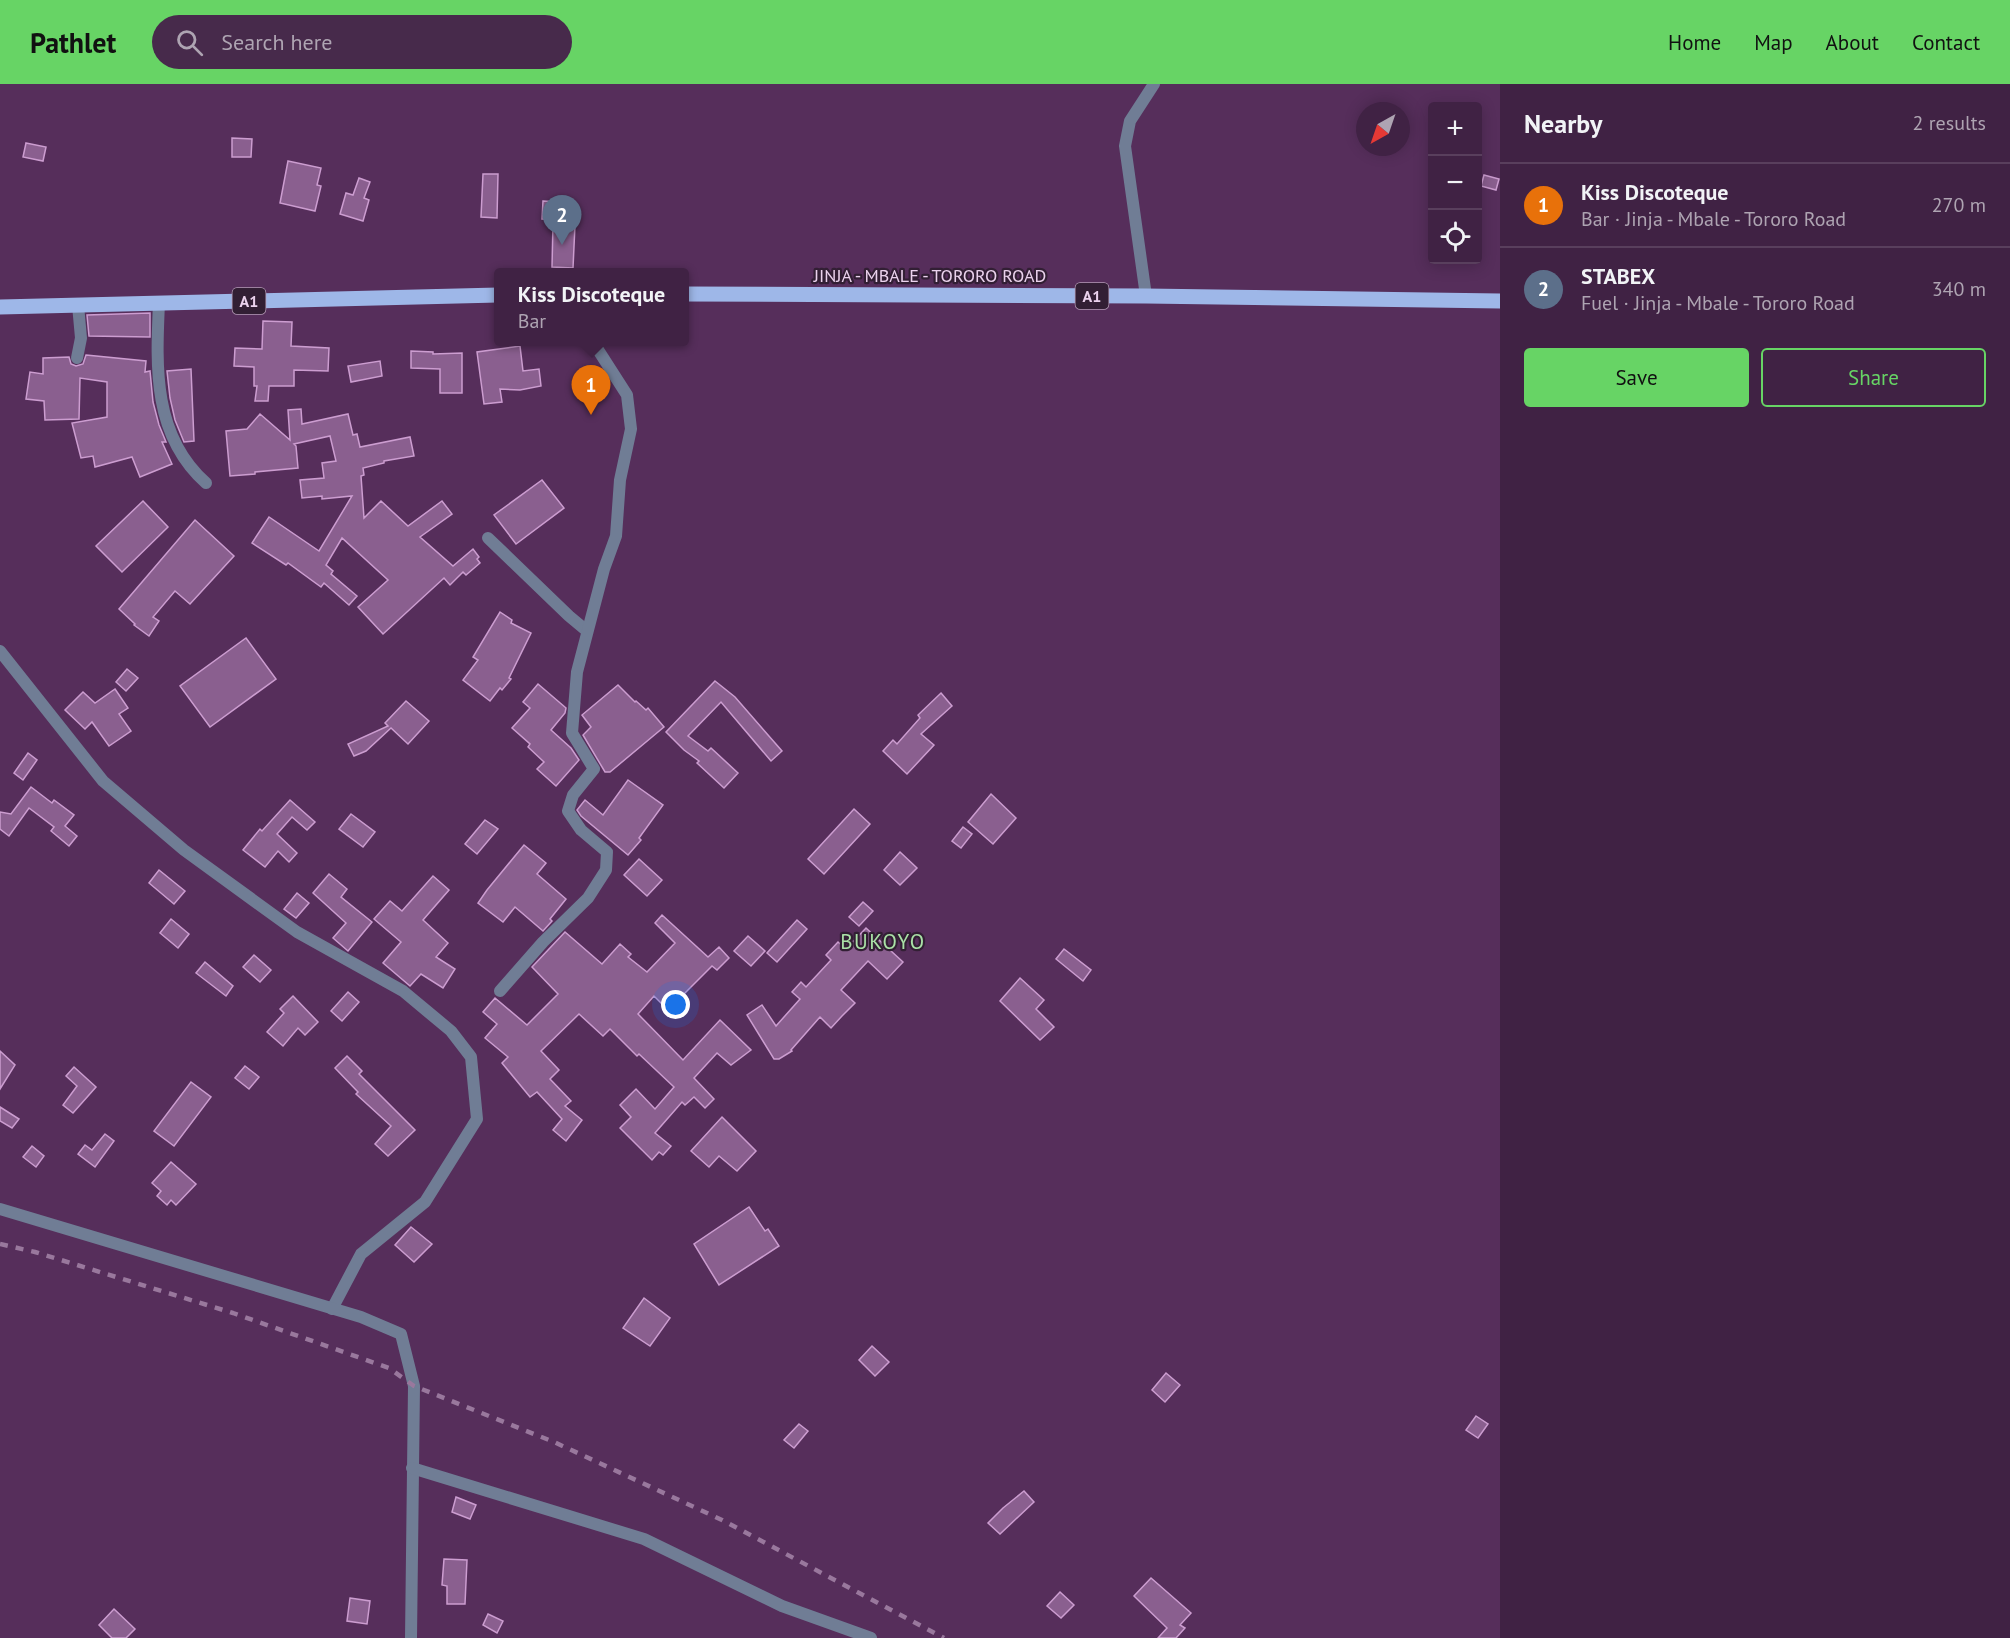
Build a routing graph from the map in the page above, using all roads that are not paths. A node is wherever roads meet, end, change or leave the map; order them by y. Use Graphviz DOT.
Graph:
graph roads {
  1 [pos="1154,84"];
  2 [pos="689,294"];
  3 [pos="494,296"];
  4 [pos="1146,296"];
  5 [pos="1500,301"];
  6 [pos="159,303"];
  7 [pos="78,305"];
  8 [pos="0,307"];
  9 [pos="596,346"];
  10 [pos="77,358"];
  11 [pos="206,483"];
  12 [pos="488,538"];
  13 [pos="587,631"];
  14 [pos="0,651"];
  15 [pos="500,991"];
  16 [pos="0,1209"];
  17 [pos="332,1309"];
  18 [pos="412,1468"];
  19 [pos="411,1638"];
  20 [pos="871,1638"];
  1 -- 4 [label="street"];
  2 -- 4 [label="main road, JINJA - MBALE - TORORO ROAD / A1"];
  3 -- 6 [label="main road, A1"];
  4 -- 5 [label="main road, JINJA - MBALE - TORORO ROAD / A1"];
  6 -- 7 [label="main road, A1"];
  6 -- 11 [label="street"];
  7 -- 8 [label="main road, A1"];
  7 -- 10 [label="street"];
  9 -- 13 [label="street"];
  12 -- 13 [label="street"];
  13 -- 15 [label="street"];
  14 -- 17 [label="street"];
  16 -- 17 [label="street"];
  17 -- 18 [label="street"];
  18 -- 19 [label="street"];
  18 -- 20 [label="street"];
}
